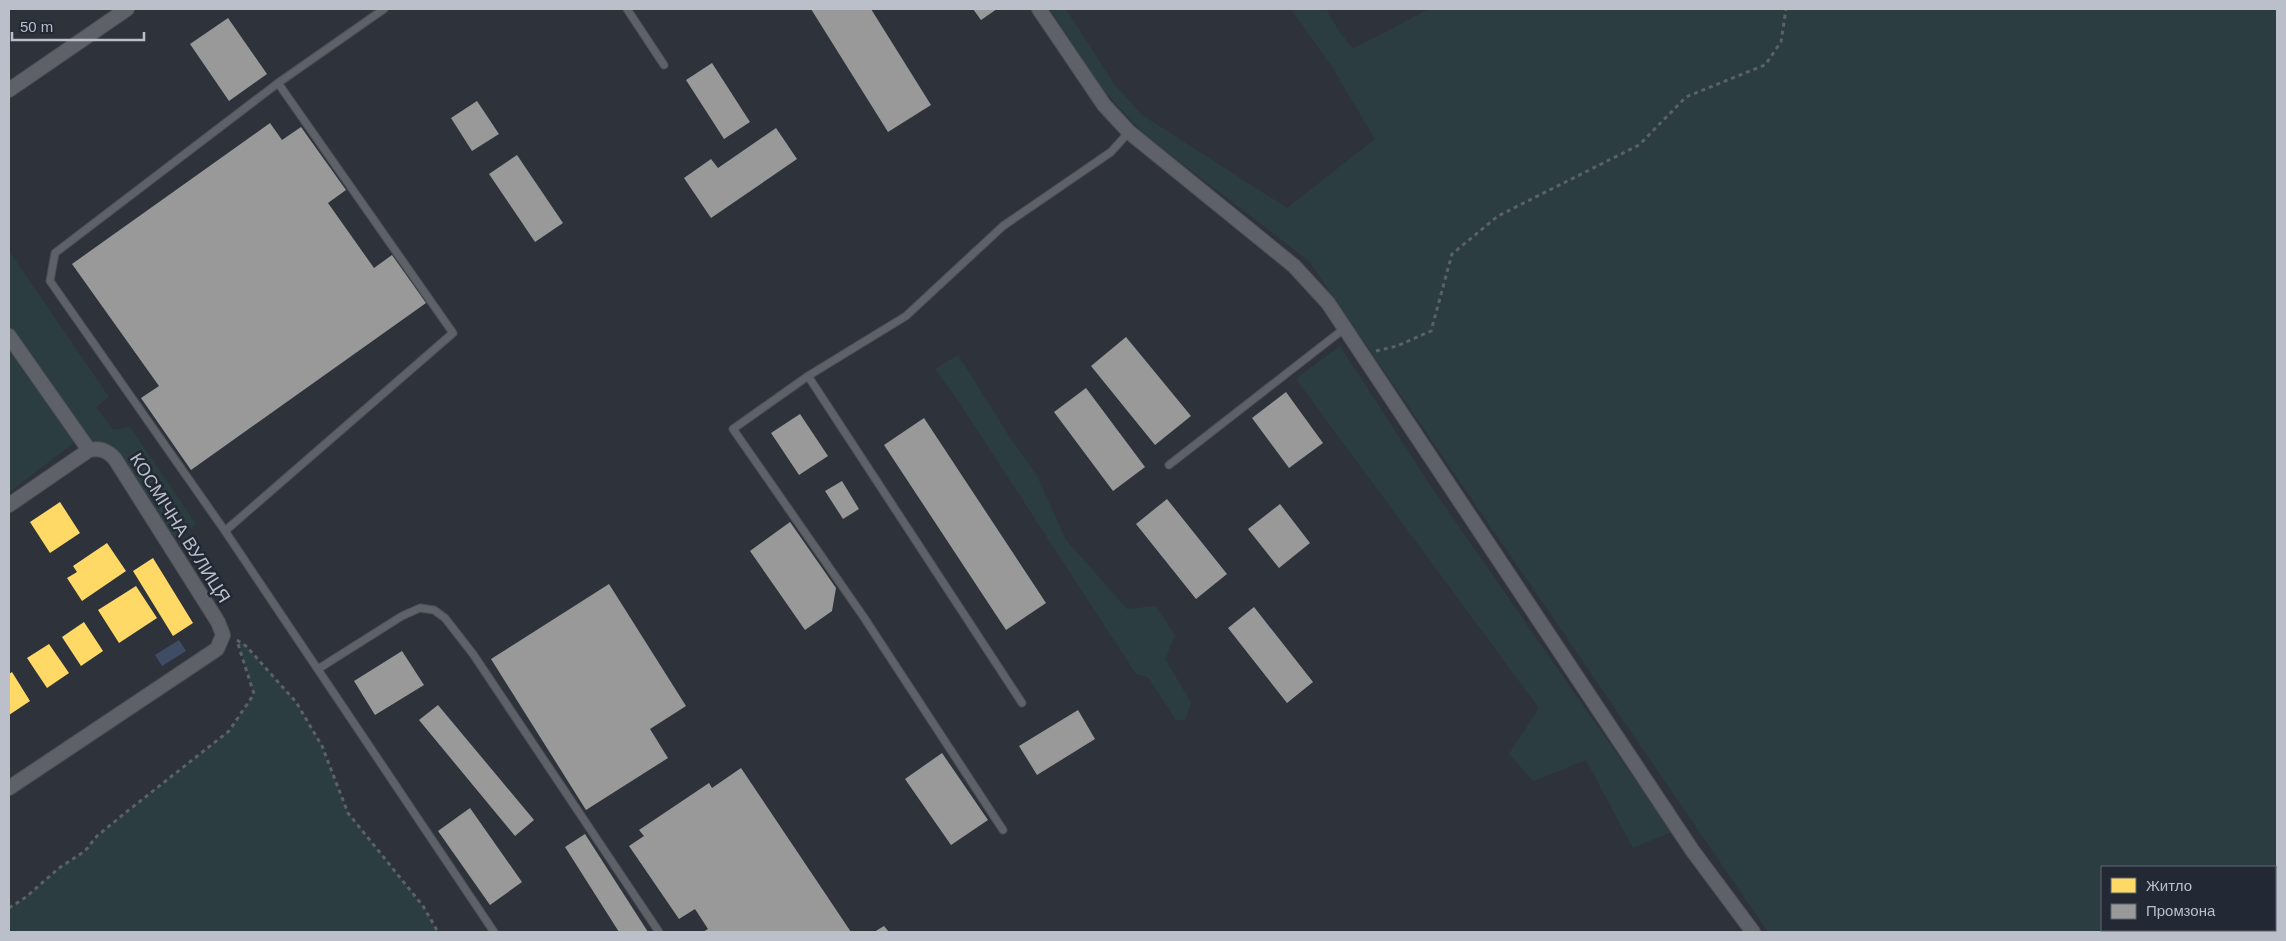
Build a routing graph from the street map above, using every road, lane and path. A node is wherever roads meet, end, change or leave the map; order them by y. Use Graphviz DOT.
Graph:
graph roads {
  1 [pos="126,9"];
  2 [pos="384,9"];
  3 [pos="627,9"];
  4 [pos="1039,9"];
  5 [pos="1786,9"];
  6 [pos="664,65"];
  7 [pos="278,83"];
  8 [pos="9,90"];
  9 [pos="1129,132"];
  10 [pos="1345,328"];
  11 [pos="9,336"];
  12 [pos="1362,354"];
  13 [pos="808,376"];
  14 [pos="93,449"];
  15 [pos="1169,465"];
  16 [pos="9,505"];
  17 [pos="225,531"];
  18 [pos="222,632"];
  19 [pos="237,640"];
  20 [pos="318,669"];
  21 [pos="1022,703"];
  22 [pos="9,788"];
  23 [pos="1003,830"];
  24 [pos="9,908"];
  25 [pos="438,932"];
  26 [pos="494,932"];
  27 [pos="659,932"];
  28 [pos="1753,932"];
  1 -- 8 [label="street"];
  2 -- 7 [label="lane"];
  3 -- 6 [label="lane"];
  4 -- 9 [label="street"];
  5 -- 12 [label="path"];
  7 -- 17 [label="lane"];
  7 -- 17 [label="lane"];
  9 -- 10 [label="street"];
  9 -- 13 [label="lane"];
  10 -- 12 [label="street"];
  10 -- 15 [label="lane"];
  11 -- 14 [label="street, КОСМІЧНА ВУЛИЦЯ"];
  12 -- 28 [label="street"];
  13 -- 21 [label="lane"];
  13 -- 23 [label="lane"];
  14 -- 16 [label="street"];
  14 -- 18 [label="street, КОСМІЧНА ВУЛИЦЯ"];
  17 -- 20 [label="lane"];
  18 -- 19 [label="path"];
  18 -- 22 [label="street"];
  19 -- 24 [label="path"];
  19 -- 25 [label="path"];
  20 -- 26 [label="lane"];
  20 -- 27 [label="lane"];
}
